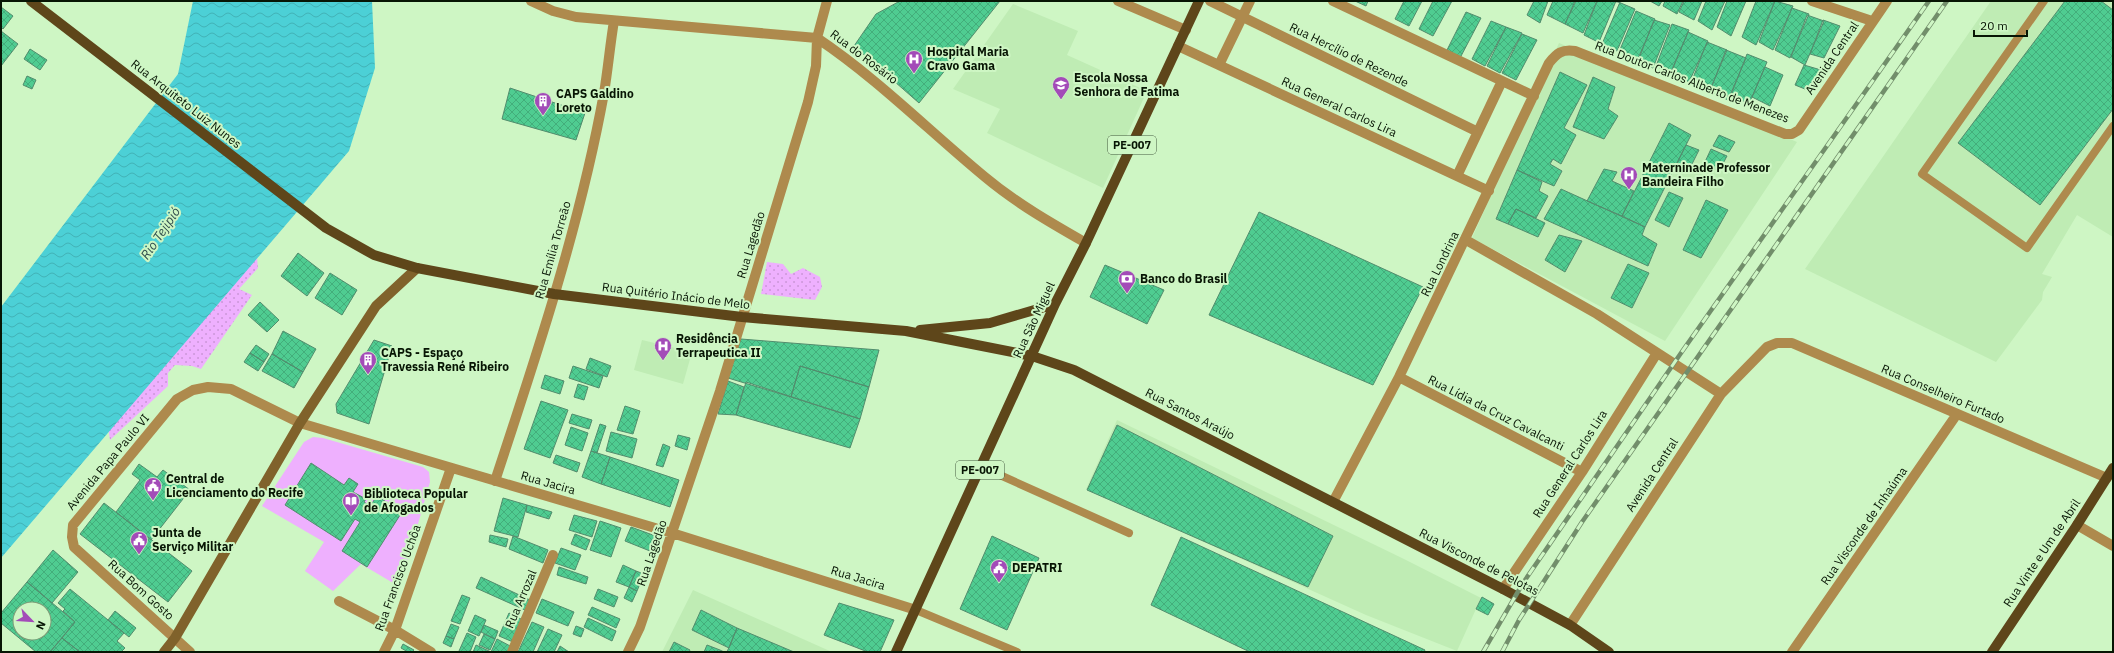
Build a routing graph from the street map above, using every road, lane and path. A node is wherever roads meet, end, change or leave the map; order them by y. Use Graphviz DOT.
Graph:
graph roads {
  1 [pos="31,1"];
  2 [pos="531,1"];
  3 [pos="827,1"];
  4 [pos="1118,1"];
  5 [pos="1199,1"];
  6 [pos="1210,1"];
  7 [pos="1250,1"];
  8 [pos="1333,1"];
  9 [pos="1812,1"];
  10 [pos="1887,1"];
  11 [pos="2044,1"];
  12 [pos="1242,17"];
  13 [pos="614,21"];
  14 [pos="1872,21"];
  15 [pos="1186,30"];
  16 [pos="817,38"];
  17 [pos="1178,46"];
  18 [pos="1575,51"];
  19 [pos="1219,65"];
  20 [pos="1502,81"];
  21 [pos="1534,96"];
  22 [pos="2113,126"];
  23 [pos="1799,130"];
  24 [pos="1478,132"];
  25 [pos="1457,176"];
  26 [pos="1489,191"];
  27 [pos="326,228"];
  28 [pos="1466,240"];
  29 [pos="1086,242"];
  30 [pos="417,268"];
  31 [pos="554,294"];
  32 [pos="1055,304"];
  33 [pos="742,317"];
  34 [pos="906,331"];
  35 [pos="1767,347"];
  36 [pos="1657,352"];
  37 [pos="1032,356"];
  38 [pos="1399,377"];
  39 [pos="1721,394"];
  40 [pos="177,399"];
  41 [pos="1957,414"];
  42 [pos="300,423"];
  43 [pos="982,467"];
  44 [pos="451,468"];
  45 [pos="2113,468"];
  46 [pos="1582,472"];
  47 [pos="2107,478"];
  48 [pos="495,481"];
  49 [pos="1333,502"];
  50 [pos="2078,525"];
  51 [pos="672,533"];
  52 [pos="1129,533"];
  53 [pos="74,546"];
  54 [pos="2113,546"];
  55 [pos="553,555"];
  56 [pos="1503,589"];
  57 [pos="338,601"];
  58 [pos="916,610"];
  59 [pos="1570,625"];
  60 [pos="395,630"];
  61 [pos="175,638"];
  62 [pos="164,652"];
  63 [pos="190,652"];
  64 [pos="384,652"];
  65 [pos="431,652"];
  66 [pos="512,652"];
  67 [pos="628,652"];
  68 [pos="896,652"];
  69 [pos="1018,652"];
  70 [pos="1609,652"];
  71 [pos="1792,652"];
  72 [pos="1992,652"];
  1 -- 27 [label="main road, Rua Arquiteto Luiz Nunes"];
  2 -- 13 [label="street, Rua do Rosário"];
  3 -- 16 [label="street, Rua Lagedão"];
  4 -- 15 [label="street"];
  5 -- 15 [label="main road, Rua São Miguel / PE-007"];
  6 -- 12 [label="street, Rua Hercílio de Rezende"];
  7 -- 12 [label="street"];
  8 -- 20 [label="street"];
  9 -- 14 [label="street"];
  10 -- 14 [label="street, Avenida Central"];
  11 -- 22 [label="lane"];
  12 -- 19 [label="street"];
  12 -- 24 [label="street, Rua Hercílio de Rezende"];
  13 -- 16 [label="street, Rua do Rosário"];
  13 -- 31 [label="street, Rua Emília Torreão"];
  14 -- 23 [label="street, Avenida Central"];
  15 -- 17 [label="main road, Rua São Miguel / PE-007"];
  16 -- 29 [label="street, Rua do Rosário"];
  16 -- 33 [label="street, Rua Lagedão"];
  17 -- 19 [label="street, Rua General Carlos Lira"];
  17 -- 29 [label="main road, Rua São Miguel / PE-007"];
  18 -- 21 [label="street, Rua Londrina"];
  18 -- 23 [label="street, Rua Doutor Carlos Alberto de Menezes"];
  19 -- 25 [label="street, Rua General Carlos Lira"];
  20 -- 21 [label="street"];
  20 -- 24 [label="street"];
  21 -- 26 [label="street, Rua Londrina"];
  24 -- 25 [label="street"];
  25 -- 26 [label="street, Rua General Carlos Lira"];
  26 -- 28 [label="street, Rua Londrina"];
  27 -- 30 [label="main road, Rua Quitério Inácio de Melo"];
  28 -- 36 [label="street"];
  28 -- 38 [label="street, Rua Londrina"];
  29 -- 32 [label="main road, Rua São Miguel / PE-007"];
  30 -- 31 [label="main road, Rua Quitério Inácio de Melo"];
  30 -- 42 [label="main road"];
  31 -- 33 [label="main road, Rua Quitério Inácio de Melo"];
  31 -- 48 [label="street, Rua Emília Torreão"];
  32 -- 34 [label="main road"];
  32 -- 37 [label="main road, Rua São Miguel / PE-007"];
  33 -- 34 [label="main road, Rua Quitério Inácio de Melo"];
  33 -- 51 [label="street, Rua Lagedão"];
  34 -- 37 [label="main road, Rua Quitério Inácio de Melo"];
  35 -- 39 [label="street, Avenida Central"];
  35 -- 41 [label="street, Rua Conselheiro Furtado"];
  36 -- 39 [label="street"];
  36 -- 46 [label="street, Rua General Carlos Lira"];
  37 -- 43 [label="main road, Rua São Miguel / PE-007"];
  37 -- 49 [label="main road, Rua Santos Araújo"];
  38 -- 46 [label="street, Rua Lídia da Cruz Cavalcanti"];
  38 -- 49 [label="street, Rua Londrina"];
  39 -- 59 [label="street, Avenida Central"];
  40 -- 42 [label="street, Rua Jacira"];
  40 -- 53 [label="street, Avenida Papa Paulo VI"];
  41 -- 47 [label="street, Rua Conselheiro Furtado"];
  41 -- 71 [label="street, Rua Visconde de Inhaúma"];
  42 -- 44 [label="street, Rua Jacira"];
  42 -- 61 [label="main road"];
  43 -- 52 [label="lane"];
  43 -- 58 [label="main road, Rua São Miguel / PE-007"];
  44 -- 48 [label="street, Rua Jacira"];
  44 -- 60 [label="street, Rua Francisco Uchôa"];
  45 -- 47 [label="main road, Rua Vinte e Um de Abril"];
  46 -- 56 [label="street, Rua General Carlos Lira"];
  47 -- 50 [label="main road, Rua Vinte e Um de Abril"];
  48 -- 51 [label="street, Rua Jacira"];
  49 -- 56 [label="main road, Rua Visconde de Pelotas"];
  50 -- 54 [label="street"];
  50 -- 72 [label="main road, Rua Vinte e Um de Abril"];
  51 -- 58 [label="street, Rua Jacira"];
  51 -- 67 [label="street, Rua Lagedão"];
  53 -- 61 [label="street, Rua Bom Gosto"];
  55 -- 66 [label="street, Rua Arrozal"];
  56 -- 59 [label="main road, Rua Visconde de Pelotas"];
  57 -- 60 [label="street"];
  58 -- 68 [label="main road, Rua São Miguel / PE-007"];
  58 -- 69 [label="lane"];
  59 -- 70 [label="main road, Rua Visconde de Pelotas"];
  60 -- 64 [label="street, Rua Francisco Uchôa"];
  60 -- 65 [label="street"];
  61 -- 62 [label="main road"];
  61 -- 63 [label="street, Rua Bom Gosto"];
}
